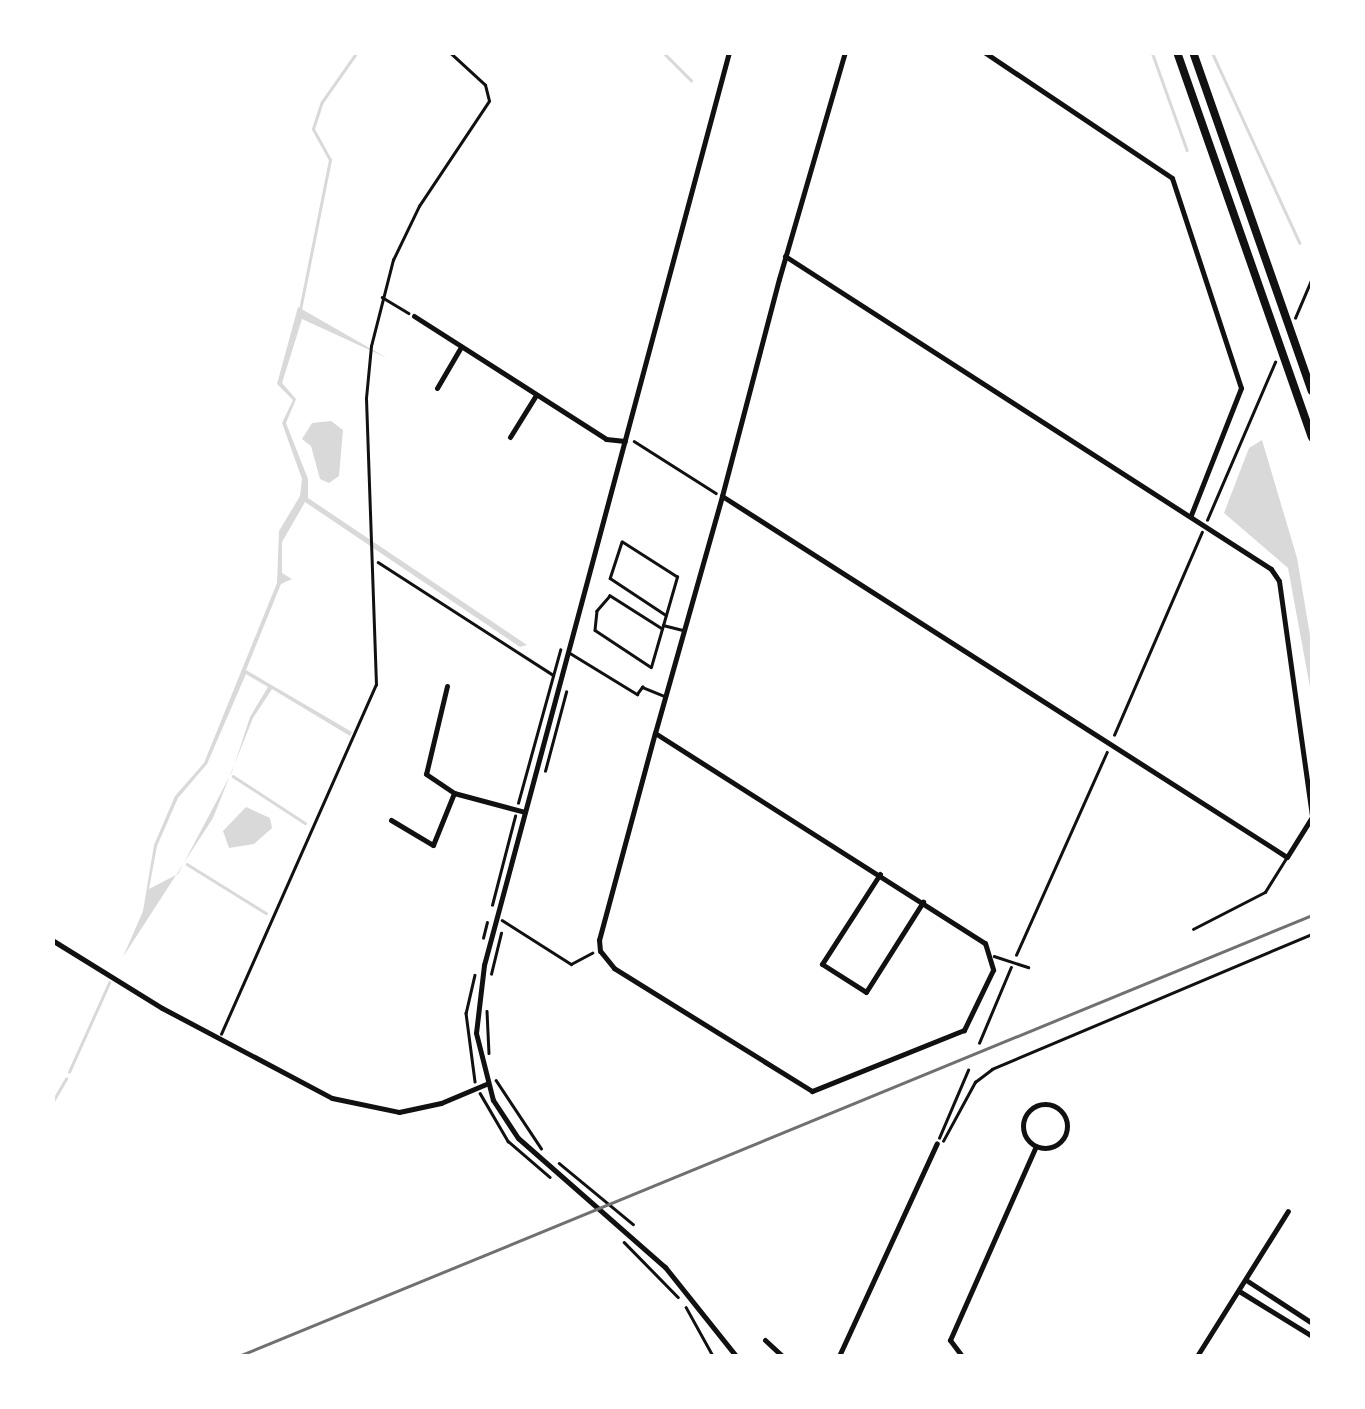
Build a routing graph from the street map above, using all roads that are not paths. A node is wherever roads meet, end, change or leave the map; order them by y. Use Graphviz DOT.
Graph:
graph roads {
  1 [pos="729,52"];
  2 [pos="846,52"];
  3 [pos="984,52"];
  4 [pos="1177,52"];
  5 [pos="1193,52"];
  6 [pos="785,256"];
  7 [pos="414,316"];
  8 [pos="461,347"];
  9 [pos="437,388"];
  10 [pos="1312,391"];
  11 [pos="536,395"];
  12 [pos="510,437"];
  13 [pos="1312,437"];
  14 [pos="625,441"];
  15 [pos="722,496"];
  16 [pos="1191,515"];
  17 [pos="666,615"];
  18 [pos="662,627"];
  19 [pos="685,631"];
  20 [pos="568,652"];
  21 [pos="446,686"];
  22 [pos="666,697"];
  23 [pos="655,733"];
  24 [pos="454,793"];
  25 [pos="525,812"];
  26 [pos="1312,817"];
  27 [pos="391,820"];
  28 [pos="1286,857"];
  29 [pos="880,874"];
  30 [pos="924,902"];
  31 [pos="1192,928"];
  32 [pos="52,940"];
  33 [pos="994,956"];
  34 [pos="1028,967"];
  35 [pos="486,1084"];
  36 [pos="937,1143"];
  37 [pos="1036,1146"];
  38 [pos="1288,1211"];
  39 [pos="1246,1280"];
  40 [pos="1239,1291"];
  41 [pos="1312,1323"];
  42 [pos="1312,1336"];
  43 [pos="766,1340"];
  44 [pos="733,1355"];
  45 [pos="782,1356"];
  46 [pos="838,1356"];
  47 [pos="962,1356"];
  48 [pos="1197,1356"];
  1 -- 14 [label="street"];
  2 -- 6 [label="street"];
  3 -- 16 [label="street"];
  4 -- 13 [label="main road"];
  5 -- 10 [label="main road"];
  6 -- 15 [label="street"];
  6 -- 16 [label="street"];
  7 -- 8 [label="street"];
  8 -- 9 [label="street"];
  8 -- 11 [label="street"];
  11 -- 12 [label="street"];
  11 -- 14 [label="street"];
  14 -- 20 [label="street"];
  15 -- 19 [label="street"];
  15 -- 28 [label="street"];
  16 -- 26 [label="street"];
  17 -- 17 [label="lane"];
  17 -- 18 [label="lane"];
  18 -- 18 [label="lane"];
  18 -- 19 [label="lane"];
  19 -- 22 [label="street"];
  20 -- 22 [label="lane"];
  20 -- 25 [label="street"];
  21 -- 24 [label="street"];
  22 -- 23 [label="street"];
  23 -- 29 [label="street"];
  23 -- 33 [label="street"];
  24 -- 25 [label="street"];
  24 -- 27 [label="street"];
  25 -- 35 [label="street"];
  26 -- 28 [label="street"];
  28 -- 31 [label="lane"];
  29 -- 30 [label="street"];
  29 -- 30 [label="street"];
  30 -- 33 [label="street"];
  32 -- 35 [label="street"];
  33 -- 34 [label="lane"];
  35 -- 44 [label="street"];
  36 -- 46 [label="street"];
  37 -- 37 [label="street"];
  37 -- 47 [label="street"];
  38 -- 39 [label="street"];
  39 -- 40 [label="street"];
  39 -- 41 [label="street"];
  40 -- 42 [label="street"];
  40 -- 48 [label="street"];
  43 -- 45 [label="street"];
}
